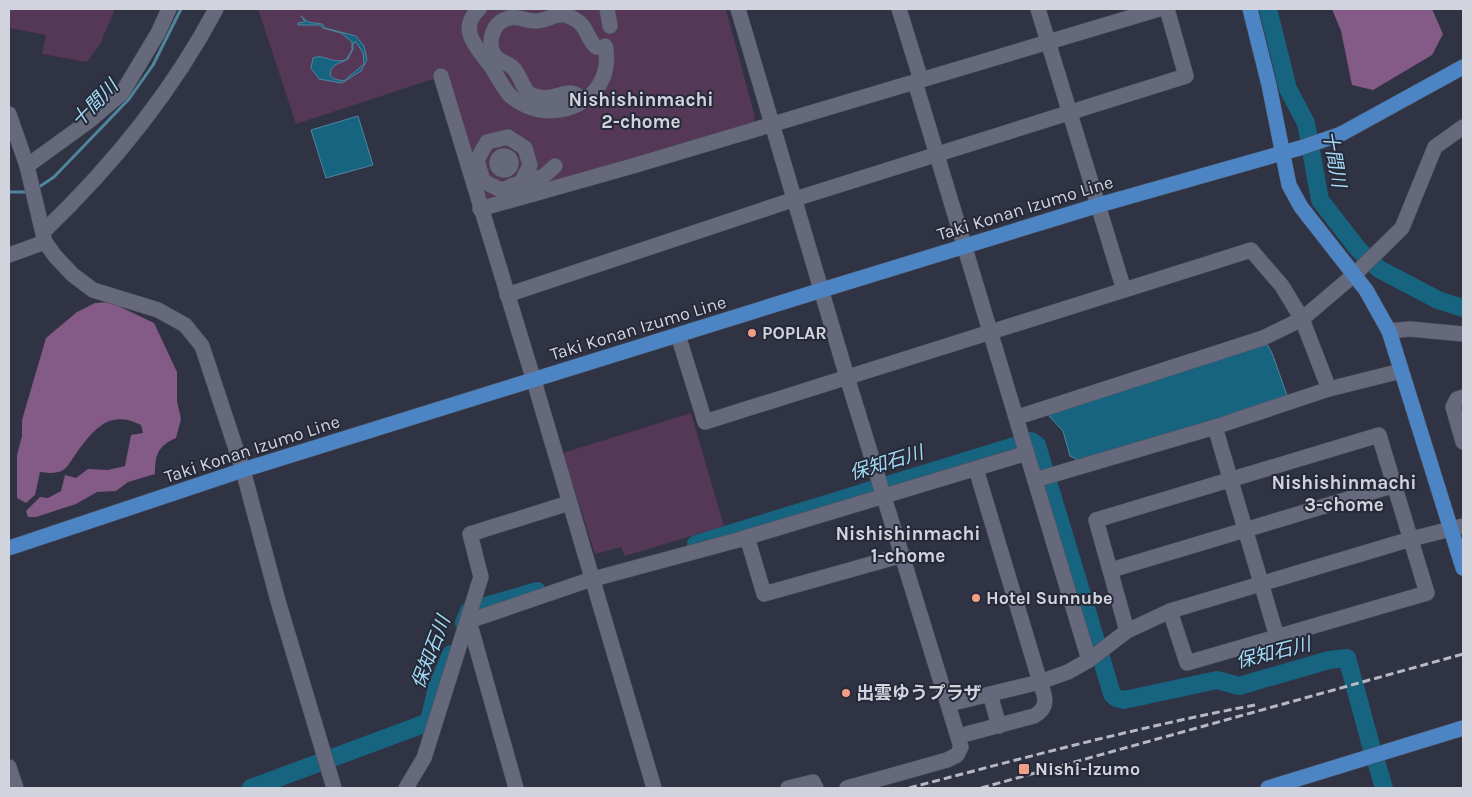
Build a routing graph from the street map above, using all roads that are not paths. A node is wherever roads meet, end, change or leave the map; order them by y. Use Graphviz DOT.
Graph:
graph roads {
  1 [pos="169,9"];
  2 [pos="216,9"];
  3 [pos="479,9"];
  4 [pos="607,9"];
  5 [pos="738,9"];
  6 [pos="900,9"];
  7 [pos="1038,9"];
  8 [pos="1159,9"];
  9 [pos="1167,9"];
  10 [pos="1250,9"];
  11 [pos="610,26"];
  12 [pos="1048,41"];
  13 [pos="1463,67"];
  14 [pos="440,76"];
  15 [pos="918,81"];
  16 [pos="582,100"];
  17 [pos="1070,113"];
  18 [pos="9,114"];
  19 [pos="772,124"];
  20 [pos="1463,126"];
  21 [pos="521,135"];
  22 [pos="1282,152"];
  23 [pos="936,154"];
  24 [pos="506,162"];
  25 [pos="27,166"];
  26 [pos="555,166"];
  27 [pos="795,198"];
  28 [pos="1099,205"];
  29 [pos="480,209"];
  30 [pos="44,236"];
  31 [pos="965,246"];
  32 [pos="9,255"];
  33 [pos="1355,274"];
  34 [pos="822,290"];
  35 [pos="1124,290"];
  36 [pos="507,295"];
  37 [pos="1302,319"];
  38 [pos="1389,331"];
  39 [pos="989,333"];
  40 [pos="1463,334"];
  41 [pos="678,335"];
  42 [pos="1401,371"];
  43 [pos="847,377"];
  44 [pos="534,381"];
  45 [pos="1329,389"];
  46 [pos="1463,397"];
  47 [pos="1018,418"];
  48 [pos="1215,427"];
  49 [pos="1463,442"];
  50 [pos="1027,453"];
  51 [pos="976,469"];
  52 [pos="243,470"];
  53 [pos="1230,478"];
  54 [pos="1035,480"];
  55 [pos="1395,486"];
  56 [pos="886,497"];
  57 [pos="569,503"];
  58 [pos="1456,528"];
  59 [pos="1246,530"];
  60 [pos="747,537"];
  61 [pos="1411,539"];
  62 [pos="9,548"];
  63 [pos="903,555"];
  64 [pos="1463,568"];
  65 [pos="1111,570"];
  66 [pos="592,579"];
  67 [pos="1261,582"];
  68 [pos="1170,611"];
  69 [pos="469,621"];
  70 [pos="1126,630"];
  71 [pos="1277,637"];
  72 [pos="1089,660"];
  73 [pos="1040,682"];
  74 [pos="990,694"];
  75 [pos="949,704"];
  76 [pos="999,726"];
  77 [pos="1462,732"];
  78 [pos="959,736"];
  79 [pos="9,767"];
  80 [pos="16,788"];
  81 [pos="334,788"];
  82 [pos="406,788"];
  83 [pos="516,788"];
  84 [pos="654,788"];
  85 [pos="788,788"];
  86 [pos="816,788"];
  87 [pos="847,788"];
  88 [pos="1268,788"];
  1 -- 25 [label="street"];
  2 -- 30 [label="street"];
  3 -- 16 [label="street"];
  4 -- 11 [label="street"];
  5 -- 19 [label="street"];
  6 -- 15 [label="street"];
  7 -- 12 [label="street"];
  8 -- 12 [label="street"];
  9 -- 17 [label="street"];
  10 -- 22 [label="main road"];
  12 -- 15 [label="street"];
  12 -- 17 [label="street"];
  13 -- 22 [label="main road, Taki Konan Izumo Line"];
  14 -- 29 [label="street"];
  15 -- 19 [label="street"];
  15 -- 23 [label="street"];
  17 -- 23 [label="street"];
  17 -- 28 [label="street"];
  18 -- 25 [label="street"];
  19 -- 27 [label="street"];
  19 -- 29 [label="street"];
  20 -- 33 [label="street"];
  21 -- 24 [label="street"];
  22 -- 28 [label="main road, Taki Konan Izumo Line"];
  22 -- 33 [label="main road"];
  23 -- 27 [label="street"];
  23 -- 31 [label="street"];
  24 -- 24 [label="street"];
  24 -- 26 [label="street"];
  25 -- 30 [label="street"];
  27 -- 34 [label="street"];
  27 -- 36 [label="street"];
  28 -- 31 [label="main road, Taki Konan Izumo Line"];
  28 -- 35 [label="street"];
  29 -- 36 [label="street"];
  30 -- 32 [label="street"];
  30 -- 52 [label="street"];
  31 -- 34 [label="main road, Taki Konan Izumo Line"];
  31 -- 39 [label="street"];
  33 -- 37 [label="street"];
  33 -- 38 [label="main road"];
  34 -- 41 [label="main road, Taki Konan Izumo Line"];
  34 -- 43 [label="street"];
  35 -- 37 [label="street"];
  35 -- 39 [label="street"];
  36 -- 44 [label="street"];
  37 -- 45 [label="street"];
  37 -- 47 [label="street"];
  38 -- 40 [label="street"];
  38 -- 42 [label="main road"];
  39 -- 43 [label="street"];
  39 -- 47 [label="street"];
  41 -- 43 [label="street"];
  41 -- 44 [label="main road, Taki Konan Izumo Line"];
  42 -- 45 [label="street"];
  42 -- 58 [label="main road"];
  43 -- 56 [label="street"];
  44 -- 52 [label="main road, Taki Konan Izumo Line"];
  44 -- 57 [label="street"];
  45 -- 48 [label="street"];
  46 -- 49 [label="street"];
  47 -- 50 [label="street"];
  48 -- 53 [label="street"];
  48 -- 54 [label="street"];
  50 -- 51 [label="street"];
  50 -- 54 [label="street"];
  51 -- 56 [label="street"];
  51 -- 73 [label="street"];
  52 -- 62 [label="main road, Taki Konan Izumo Line"];
  52 -- 81 [label="street"];
  53 -- 55 [label="street"];
  53 -- 59 [label="street"];
  53 -- 65 [label="street"];
  54 -- 72 [label="street"];
  55 -- 59 [label="street"];
  55 -- 61 [label="street"];
  56 -- 60 [label="street"];
  56 -- 63 [label="street"];
  57 -- 66 [label="street"];
  57 -- 69 [label="street"];
  58 -- 61 [label="street"];
  58 -- 64 [label="main road"];
  59 -- 65 [label="street"];
  59 -- 67 [label="street"];
  60 -- 63 [label="street"];
  60 -- 66 [label="street"];
  61 -- 67 [label="street"];
  61 -- 71 [label="street"];
  63 -- 75 [label="street"];
  65 -- 70 [label="street"];
  66 -- 69 [label="street"];
  66 -- 84 [label="street"];
  67 -- 68 [label="street"];
  67 -- 71 [label="street"];
  68 -- 70 [label="street"];
  68 -- 71 [label="street"];
  69 -- 82 [label="street"];
  69 -- 83 [label="street"];
  70 -- 72 [label="street"];
  72 -- 73 [label="street"];
  73 -- 74 [label="street"];
  73 -- 76 [label="street"];
  74 -- 75 [label="street"];
  74 -- 76 [label="street"];
  75 -- 78 [label="street"];
  76 -- 78 [label="street"];
  77 -- 88 [label="main road"];
  78 -- 87 [label="street"];
  79 -- 80 [label="street"];
  85 -- 86 [label="street"];
}
